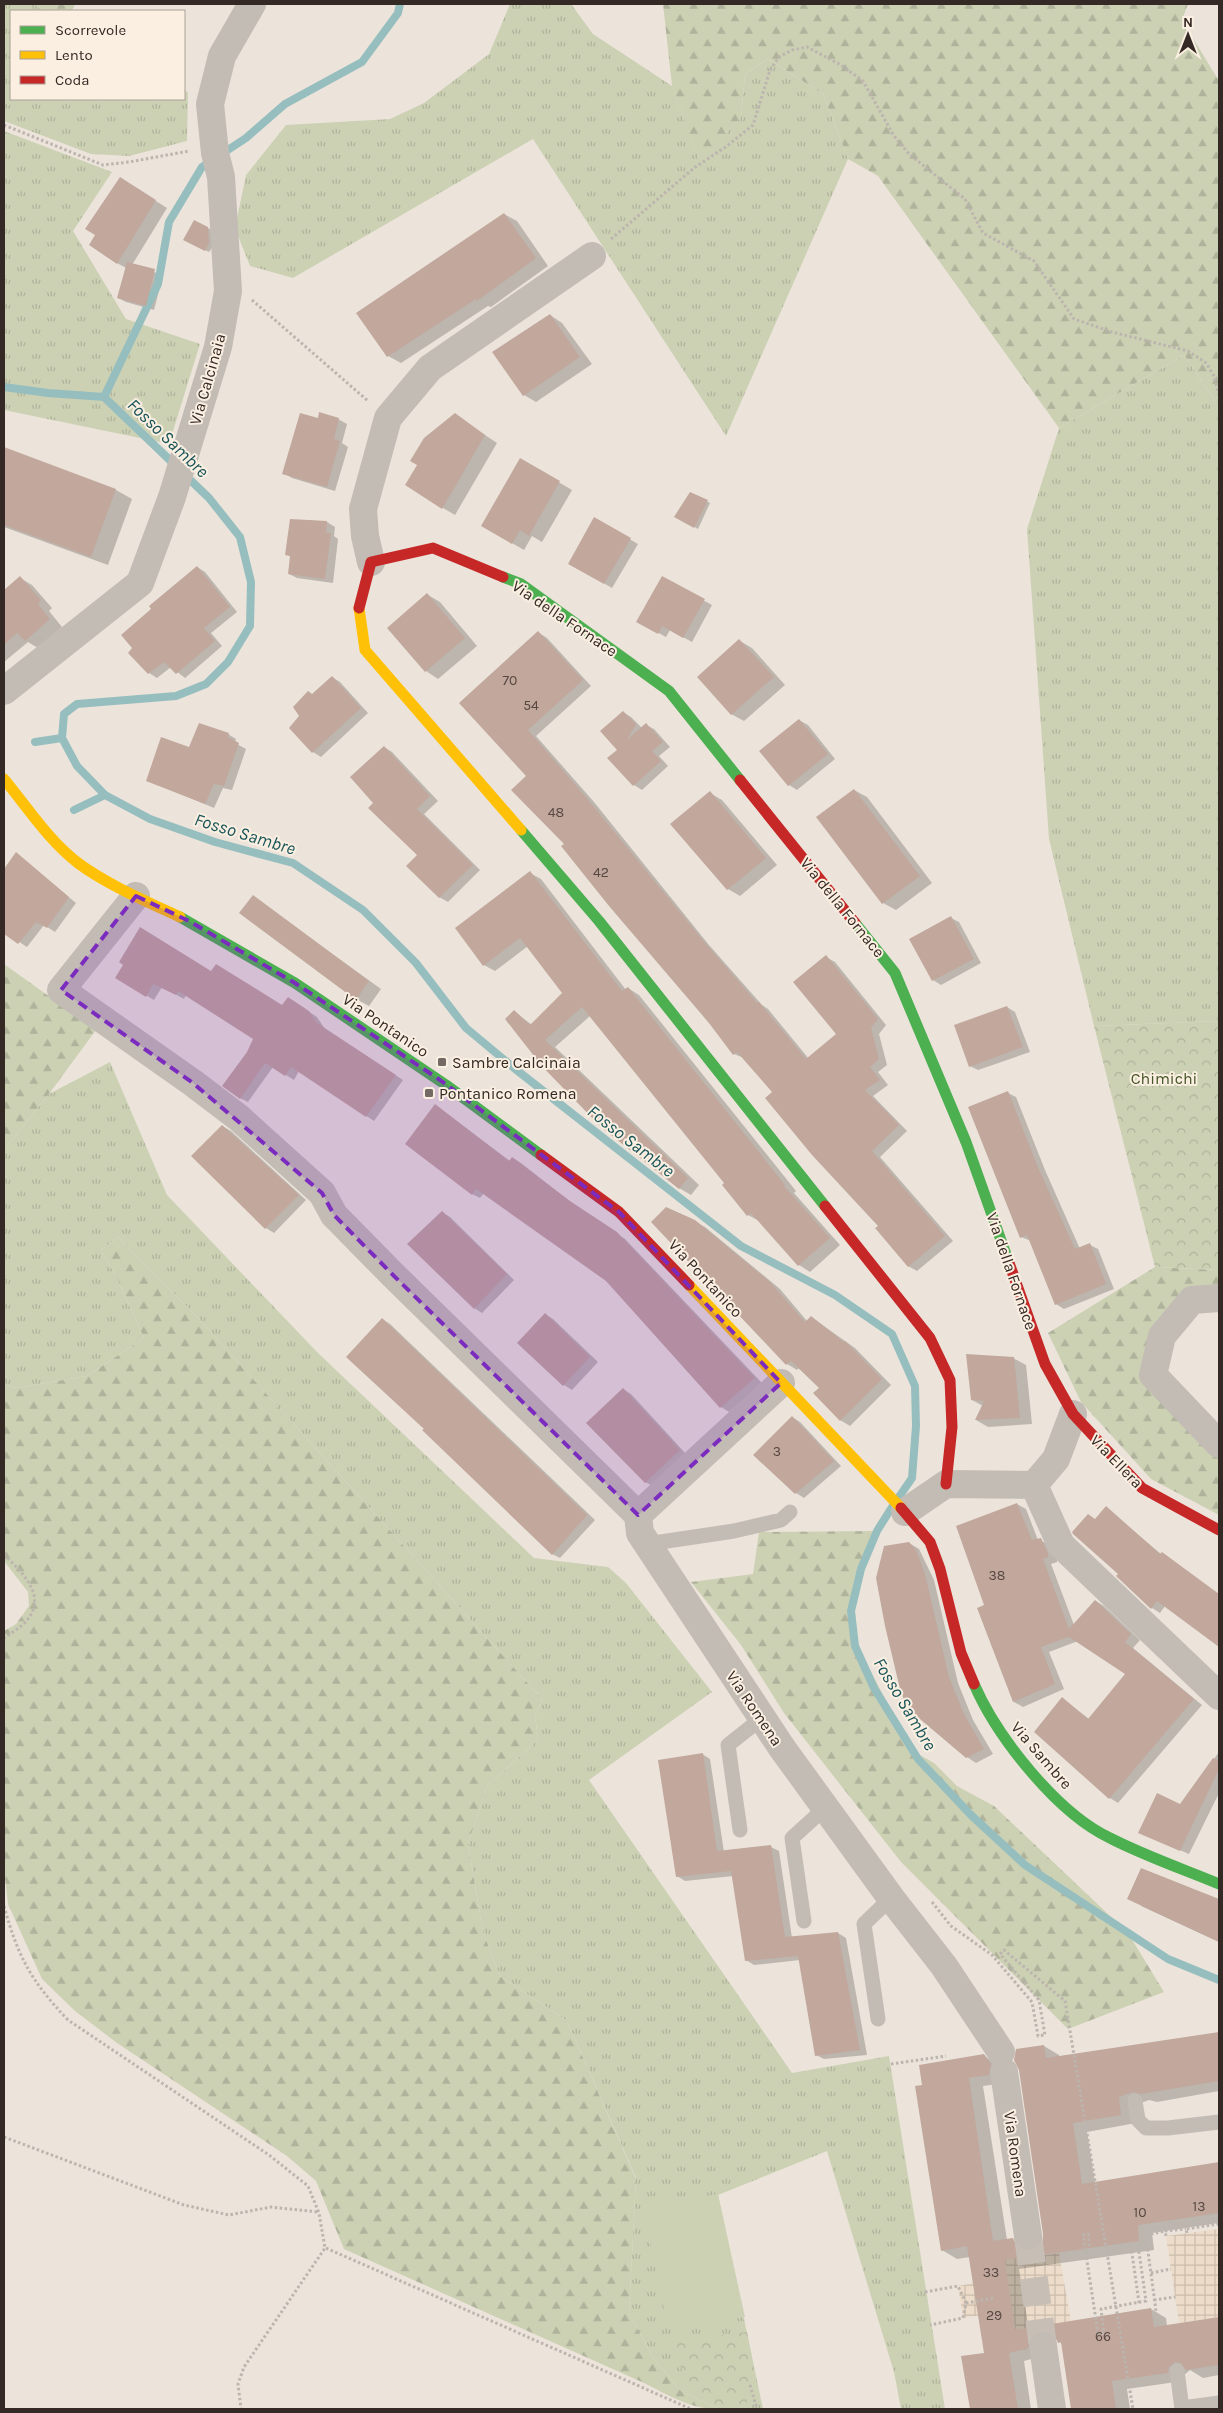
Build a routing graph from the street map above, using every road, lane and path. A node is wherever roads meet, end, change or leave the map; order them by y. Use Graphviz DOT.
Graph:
graph roads {
  1 [pos="252,4"];
  2 [pos="4,125"];
  3 [pos="218,165"];
  4 [pos="592,256"];
  5 [pos="228,279"];
  6 [pos="1219,395"];
  7 [pos="388,418"];
  8 [pos="371,562"];
  9 [pos="4,692"];
  10 [pos="4,779"];
  11 [pos="136,896"];
  12 [pos="1219,1298"];
  13 [pos="781,1383"];
  14 [pos="1073,1414"];
  15 [pos="1219,1444"];
  16 [pos="855,1460"];
  17 [pos="946,1484"];
  18 [pos="1034,1485"];
  19 [pos="902,1510"];
  20 [pos="790,1512"];
  21 [pos="638,1515"];
  22 [pos="1219,1530"];
  23 [pos="647,1544"];
  24 [pos="4,1555"];
  25 [pos="4,1638"];
  26 [pos="1219,1696"];
  27 [pos="762,1718"];
  28 [pos="825,1808"];
  29 [pos="740,1830"];
  30 [pos="1219,1884"];
  31 [pos="891,1898"];
  32 [pos="932,1902"];
  33 [pos="4,1906"];
  34 [pos="804,1921"];
  35 [pos="878,2019"];
  36 [pos="946,2056"];
  37 [pos="891,2064"];
  38 [pos="1135,2101"];
  39 [pos="1219,2122"];
  40 [pos="4,2137"];
  41 [pos="319,2212"];
  42 [pos="1219,2219"];
  43 [pos="1219,2224"];
  44 [pos="1186,2229"];
  45 [pos="1166,2231"];
  46 [pos="1187,2234"];
  47 [pos="1146,2235"];
  48 [pos="1028,2236"];
  49 [pos="1166,2236"];
  50 [pos="1147,2244"];
  51 [pos="325,2248"];
  52 [pos="1108,2249"];
  53 [pos="1171,2269"];
  54 [pos="1151,2272"];
  55 [pos="925,2292"];
  56 [pos="1175,2297"];
  57 [pos="995,2298"];
  58 [pos="1154,2300"];
  59 [pos="966,2303"];
  60 [pos="1139,2303"];
  61 [pos="1117,2306"];
  62 [pos="930,2325"];
  63 [pos="1158,2326"];
  64 [pos="1043,2346"];
  65 [pos="1219,2367"];
  66 [pos="1177,2371"];
  67 [pos="1194,2371"];
  68 [pos="750,2385"];
  69 [pos="1219,2402"];
  70 [pos="1182,2408"];
  71 [pos="241,2409"];
  72 [pos="691,2409"];
  73 [pos="757,2409"];
  74 [pos="1052,2409"];
  75 [pos="1132,2409"];
  1 -- 3 [label="street, Via Calcinaia"];
  2 -- 3 [label="path"];
  3 -- 5 [label="street, Via Calcinaia"];
  4 -- 6 [label="path"];
  4 -- 7 [label="street"];
  5 -- 7 [label="path"];
  5 -- 9 [label="street, Via Calcinaia"];
  7 -- 8 [label="street"];
  8 -- 14 [label="street, Via della Fornace"];
  8 -- 17 [label="street"];
  10 -- 11 [label="street, Via Pontanico"];
  11 -- 13 [label="street, Via Pontanico"];
  11 -- 21 [label="street"];
  12 -- 15 [label="street"];
  13 -- 16 [label="street, Via Pontanico"];
  13 -- 21 [label="street"];
  14 -- 18 [label="street"];
  14 -- 22 [label="street, Via Ellera"];
  16 -- 19 [label="street, Via Sambre"];
  17 -- 18 [label="street"];
  17 -- 19 [label="street"];
  18 -- 26 [label="street"];
  19 -- 30 [label="street, Via Sambre"];
  20 -- 23 [label="lane"];
  21 -- 23 [label="street, Via Romena"];
  23 -- 27 [label="street, Via Romena"];
  24 -- 25 [label="path"];
  27 -- 28 [label="street, Via Romena"];
  27 -- 29 [label="lane"];
  28 -- 31 [label="street, Via Romena"];
  28 -- 34 [label="lane"];
  31 -- 35 [label="lane"];
  31 -- 48 [label="street, Via Romena"];
  32 -- 52 [label="path"];
  33 -- 41 [label="path"];
  36 -- 37 [label="path"];
  38 -- 39 [label="lane"];
  40 -- 41 [label="path"];
  41 -- 51 [label="path"];
  42 -- 47 [label="path"];
  43 -- 44 [label="path"];
  44 -- 45 [label="path"];
  44 -- 46 [label="path"];
  45 -- 47 [label="path"];
  45 -- 49 [label="path"];
  47 -- 50 [label="path"];
  50 -- 54 [label="path"];
  50 -- 60 [label="path"];
  51 -- 71 [label="path"];
  51 -- 72 [label="path"];
  52 -- 60 [label="path"];
  52 -- 61 [label="path"];
  52 -- 61 [label="path"];
  53 -- 54 [label="path"];
  54 -- 58 [label="path"];
  55 -- 59 [label="path"];
  56 -- 58 [label="path"];
  57 -- 59 [label="path"];
  58 -- 63 [label="path"];
  59 -- 62 [label="path"];
  60 -- 61 [label="path"];
  61 -- 75 [label="path"];
  64 -- 74 [label="street"];
  65 -- 67 [label="path"];
  66 -- 70 [label="lane"];
  68 -- 73 [label="path"];
  69 -- 70 [label="lane"];
}
